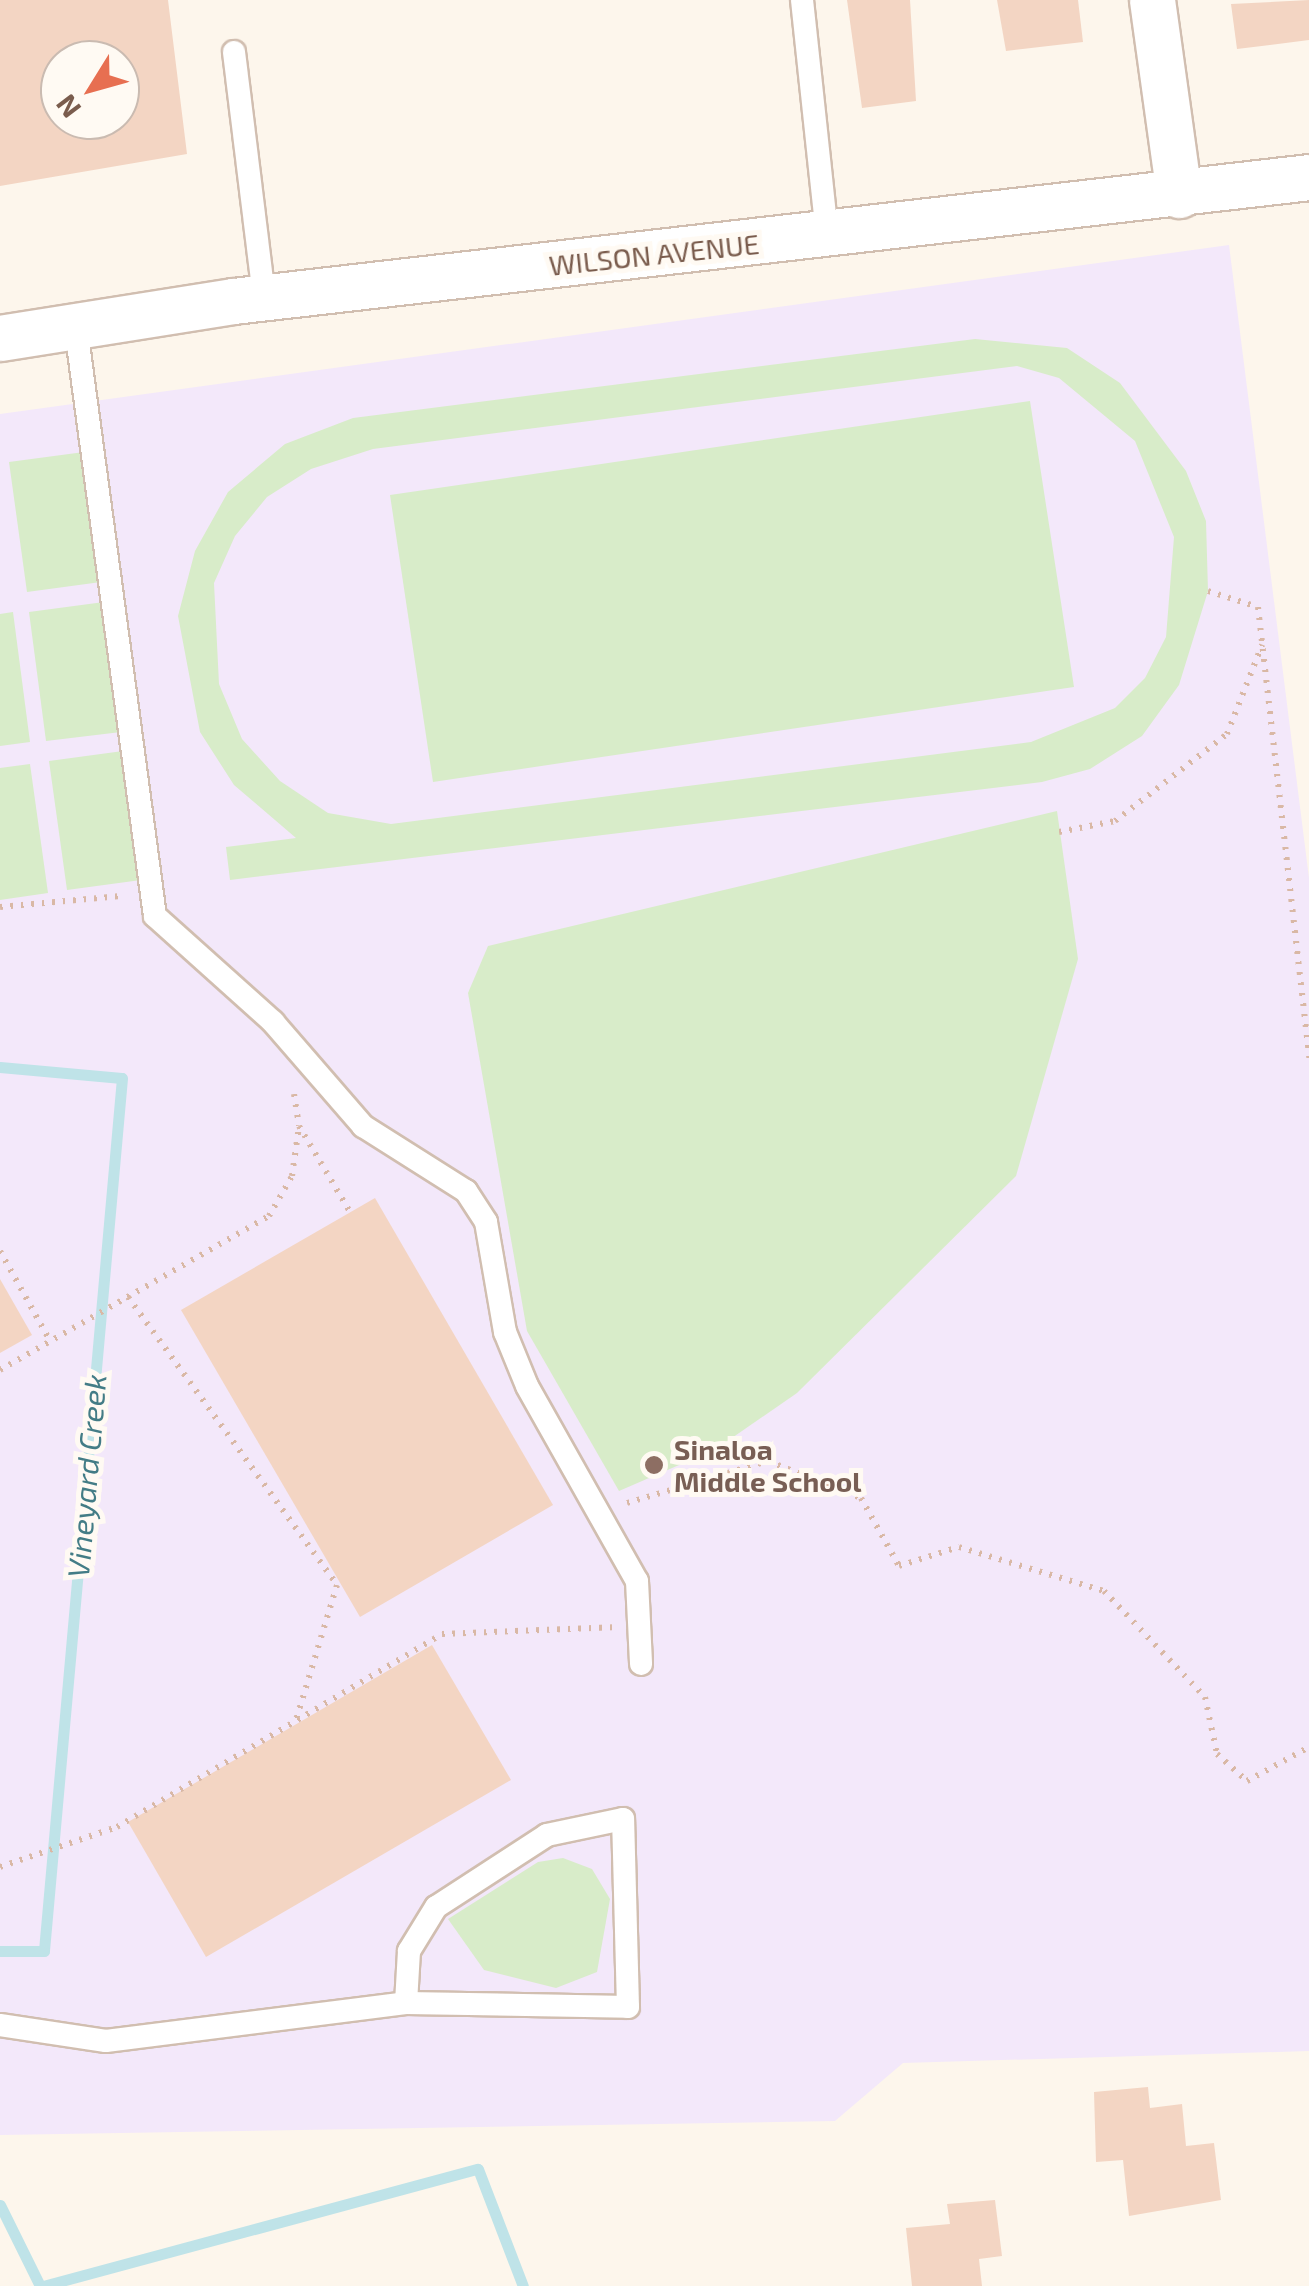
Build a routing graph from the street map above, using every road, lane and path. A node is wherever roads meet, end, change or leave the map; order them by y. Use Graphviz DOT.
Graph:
graph roads {
  1 [pos="802,0"];
  2 [pos="1152,0"];
  3 [pos="234,52"];
  4 [pos="1309,177"];
  5 [pos="1179,194"];
  6 [pos="827,236"];
  7 [pos="264,298"];
  8 [pos="76,329"];
  9 [pos="0,338"];
  10 [pos="1208,591"];
  11 [pos="1262,644"];
  12 [pos="1059,832"];
  13 [pos="148,894"];
  14 [pos="0,907"];
  15 [pos="285,1038"];
  16 [pos="1309,1058"];
  17 [pos="299,1126"];
  18 [pos="350,1212"];
  19 [pos="0,1251"];
  20 [pos="126,1298"];
  21 [pos="50,1341"];
  22 [pos="0,1370"];
  23 [pos="602,1511"];
  24 [pos="639,1626"];
  25 [pos="641,1664"];
  26 [pos="296,1721"];
  27 [pos="1309,1747"];
  28 [pos="0,1867"];
  29 [pos="406,2003"];
  30 [pos="0,2025"];
  1 -- 6 [label="lane"];
  2 -- 5 [label="street"];
  3 -- 7 [label="lane"];
  4 -- 5 [label="street, WILSON AVENUE"];
  5 -- 6 [label="street, WILSON AVENUE"];
  6 -- 7 [label="street, WILSON AVENUE"];
  7 -- 8 [label="street, WILSON AVENUE"];
  8 -- 9 [label="street, WILSON AVENUE"];
  8 -- 13 [label="lane"];
  10 -- 11 [label="path"];
  11 -- 12 [label="path"];
  11 -- 16 [label="path"];
  13 -- 14 [label="path"];
  13 -- 15 [label="lane"];
  15 -- 17 [label="path"];
  15 -- 23 [label="lane"];
  17 -- 18 [label="path"];
  17 -- 20 [label="path"];
  19 -- 21 [label="path"];
  20 -- 21 [label="path"];
  20 -- 26 [label="path"];
  21 -- 22 [label="path"];
  23 -- 24 [label="lane"];
  23 -- 27 [label="path"];
  24 -- 25 [label="lane"];
  24 -- 26 [label="path"];
  26 -- 28 [label="path"];
  29 -- 29 [label="lane"];
  29 -- 30 [label="lane"];
}
